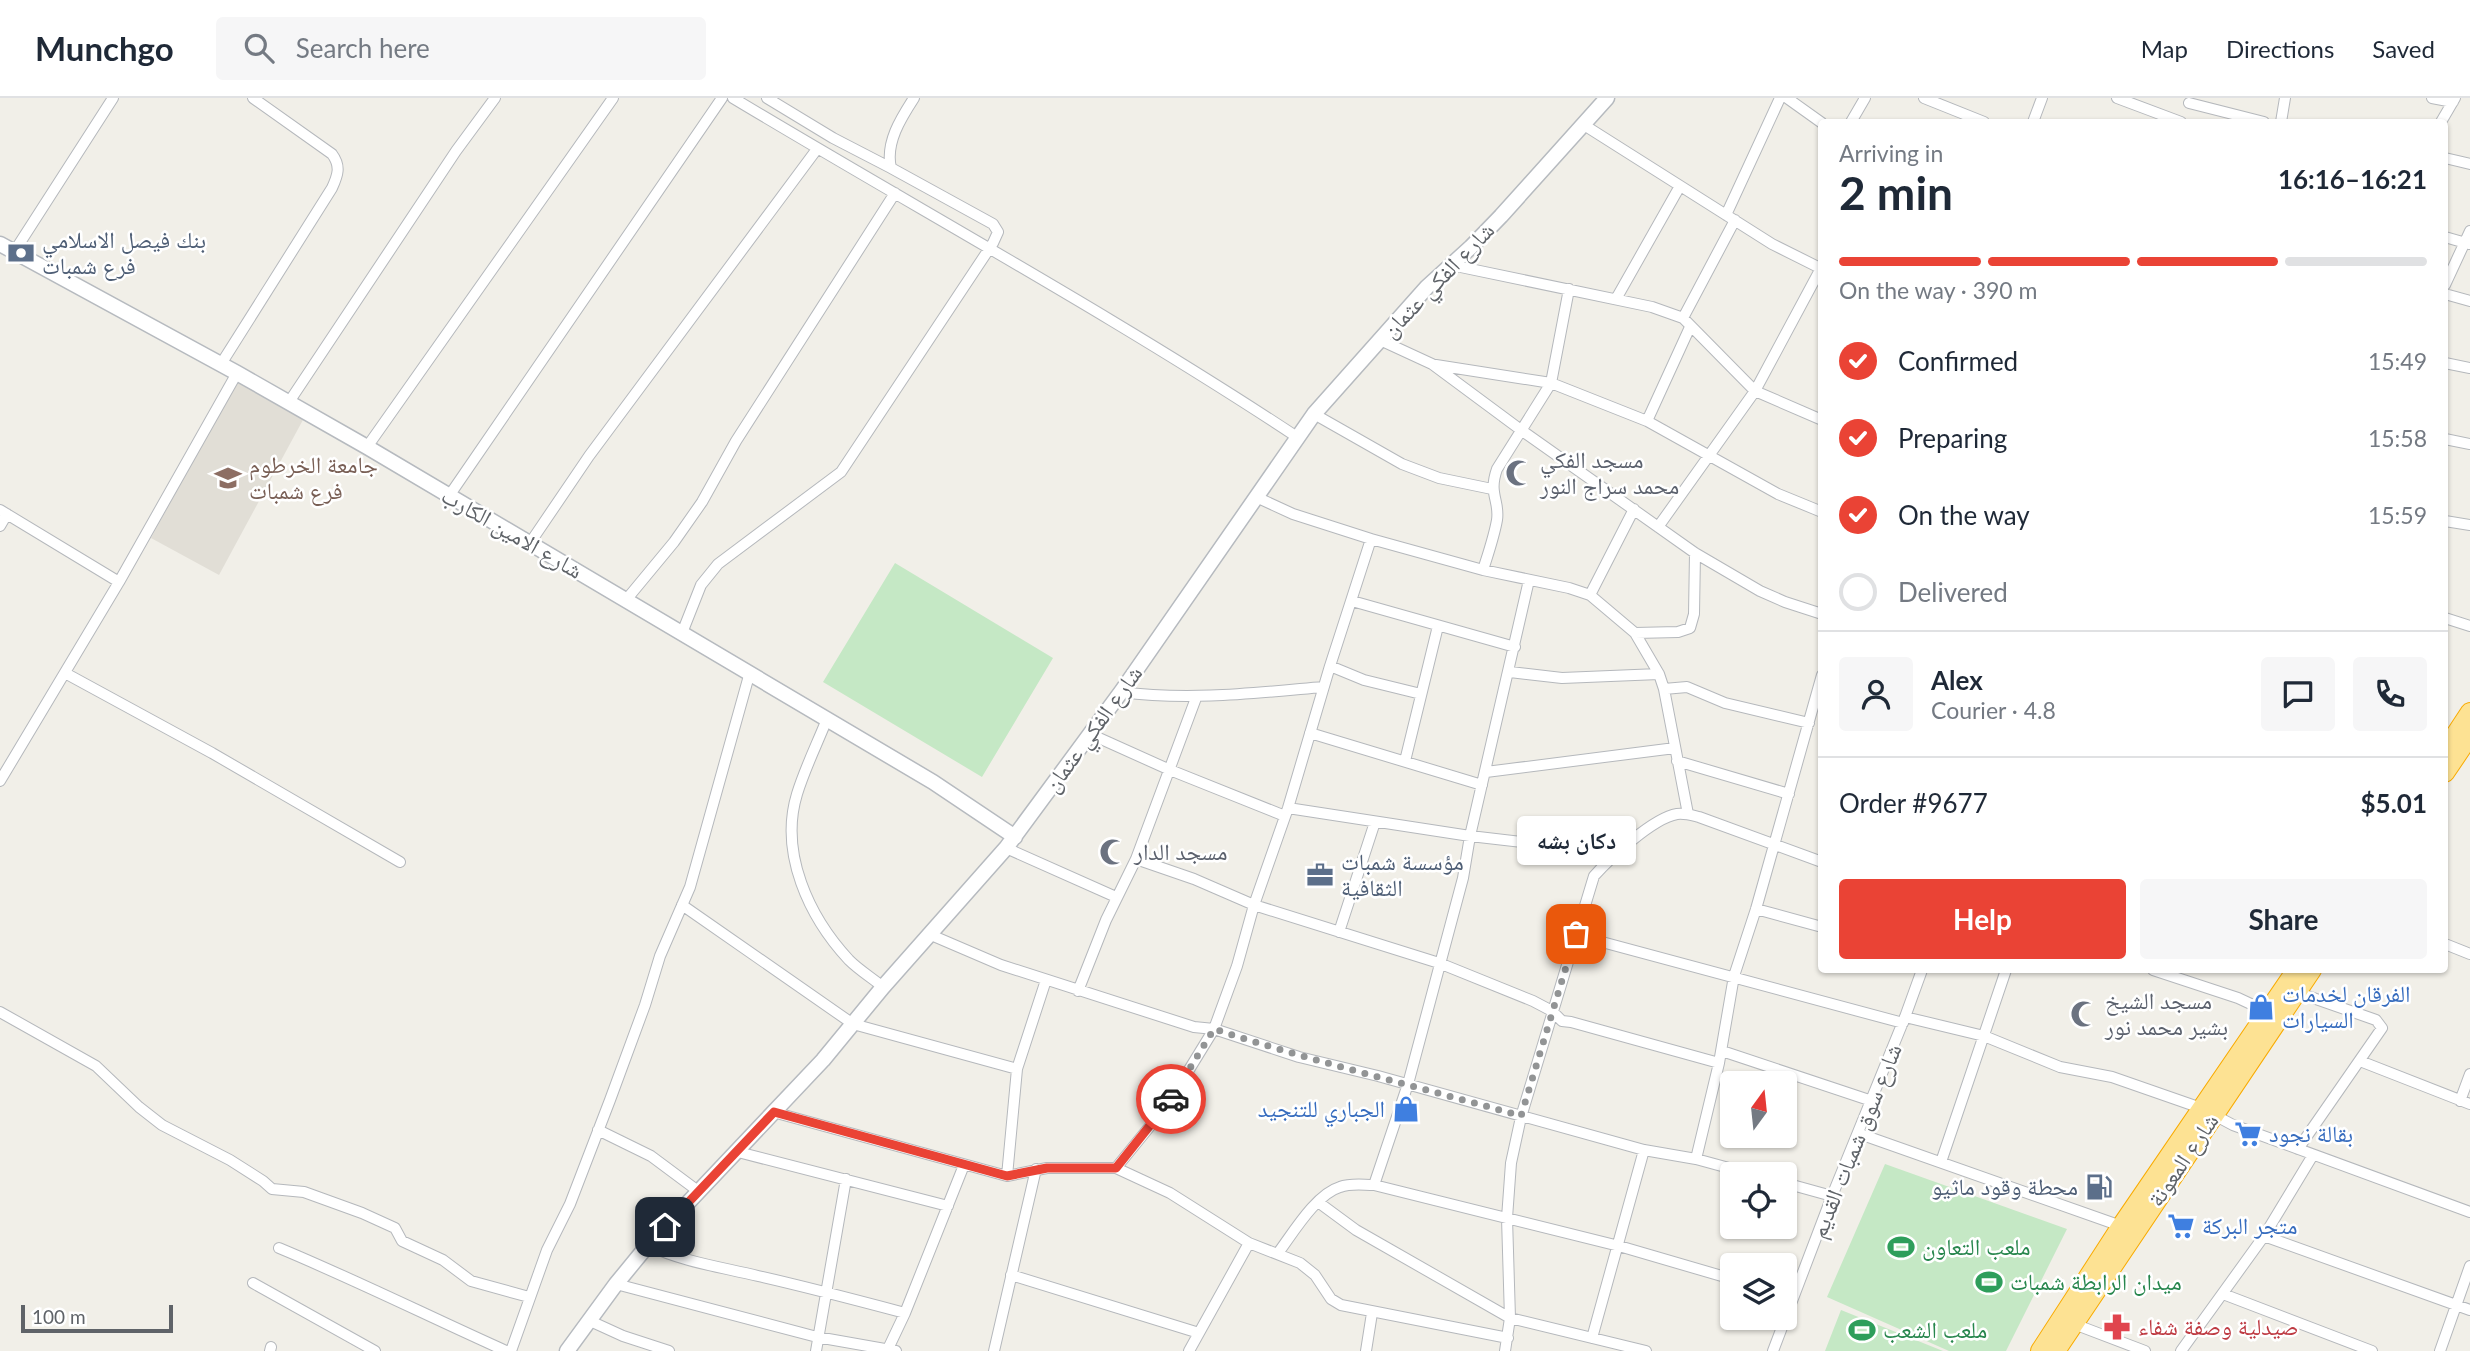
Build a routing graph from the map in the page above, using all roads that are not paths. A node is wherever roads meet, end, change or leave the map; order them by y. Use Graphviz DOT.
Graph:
graph roads {
  1 [pos="113,98"];
  2 [pos="253,98"];
  3 [pos="495,98"];
  4 [pos="613,98"];
  5 [pos="722,98"];
  6 [pos="733,98"];
  7 [pos="767,98"];
  8 [pos="914,98"];
  9 [pos="1608,98"];
  10 [pos="1780,98"];
  11 [pos="1787,98"];
  12 [pos="1865,98"];
  13 [pos="1924,98"];
  14 [pos="2042,98"];
  15 [pos="2118,98"];
  16 [pos="2286,98"];
  17 [pos="2432,98"];
  18 [pos="2454,100"];
  19 [pos="2190,101"];
  20 [pos="1853,119"];
  21 [pos="1976,119"];
  22 [pos="2034,119"];
  23 [pos="2174,119"];
  24 [pos="2183,119"];
  25 [pos="2253,119"];
  26 [pos="2282,119"];
  27 [pos="2443,119"];
  28 [pos="1818,120"];
  29 [pos="1584,125"];
  30 [pos="817,149"];
  31 [pos="2448,159"];
  32 [pos="2470,164"];
  33 [pos="891,168"];
  34 [pos="1681,186"];
  35 [pos="895,193"];
  36 [pos="1730,217"];
  37 [pos="2470,231"];
  38 [pos="2448,238"];
  39 [pos="0,244"];
  40 [pos="2467,244"];
  41 [pos="989,248"];
  42 [pos="14,252"];
  43 [pos="1451,265"];
  44 [pos="1818,267"];
  45 [pos="1818,274"];
  46 [pos="2448,279"];
  47 [pos="1569,289"];
  48 [pos="2448,296"];
  49 [pos="1616,299"];
  50 [pos="2470,301"];
  51 [pos="1683,318"];
  52 [pos="1690,327"];
  53 [pos="1380,340"];
  54 [pos="221,364"];
  55 [pos="1432,364"];
  56 [pos="2448,364"];
  57 [pos="2470,368"];
  58 [pos="237,373"];
  59 [pos="1551,383"];
  60 [pos="1755,391"];
  61 [pos="289,402"];
  62 [pos="1314,414"];
  63 [pos="1818,418"];
  64 [pos="1647,421"];
  65 [pos="1521,430"];
  66 [pos="1297,437"];
  67 [pos="2448,440"];
  68 [pos="2470,444"];
  69 [pos="367,447"];
  70 [pos="1708,456"];
  71 [pos="1492,488"];
  72 [pos="449,496"];
  73 [pos="1256,497"];
  74 [pos="1634,509"];
  75 [pos="1818,510"];
  76 [pos="4,512"];
  77 [pos="2448,521"];
  78 [pos="2470,525"];
  79 [pos="0,526"];
  80 [pos="1658,527"];
  81 [pos="1371,539"];
  82 [pos="530,543"];
  83 [pos="1695,553"];
  84 [pos="1483,570"];
  85 [pos="1529,580"];
  86 [pos="119,582"];
  87 [pos="1590,595"];
  88 [pos="626,600"];
  89 [pos="1352,600"];
  90 [pos="1818,613"];
  91 [pos="2448,619"];
  92 [pos="1438,626"];
  93 [pos="2470,626"];
  94 [pos="682,633"];
  95 [pos="1635,633"];
  96 [pos="1515,647"];
  97 [pos="1330,666"];
  98 [pos="1510,672"];
  99 [pos="65,673"];
  100 [pos="750,673"];
  101 [pos="1659,674"];
  102 [pos="1323,687"];
  103 [pos="1664,689"];
  104 [pos="1818,690"];
  105 [pos="1121,692"];
  106 [pos="1421,694"];
  107 [pos="1196,698"];
  108 [pos="2470,712"];
  109 [pos="827,719"];
  110 [pos="1809,723"];
  111 [pos="1310,733"];
  112 [pos="1090,734"];
  113 [pos="2470,736"];
  114 [pos="2448,742"];
  115 [pos="1675,748"];
  116 [pos="1405,761"];
  117 [pos="1678,761"];
  118 [pos="2448,769"];
  119 [pos="1170,770"];
  120 [pos="1486,772"];
  121 [pos="0,781"];
  122 [pos="1482,785"];
  123 [pos="1789,794"];
  124 [pos="1286,812"];
  125 [pos="1688,814"];
  126 [pos="1375,822"];
  127 [pos="1471,836"];
  128 [pos="1011,842"];
  129 [pos="1775,846"];
  130 [pos="1616,852"];
  131 [pos="1136,859"];
  132 [pos="1818,861"];
  133 [pos="400,862"];
  134 [pos="1116,897"];
  135 [pos="682,905"];
  136 [pos="1254,905"];
  137 [pos="1756,909"];
  138 [pos="1818,927"];
  139 [pos="1339,932"];
  140 [pos="1576,934"];
  141 [pos="931,935"];
  142 [pos="2448,945"];
  143 [pos="2470,954"];
  144 [pos="1439,963"];
  145 [pos="1921,973"];
  146 [pos="2005,973"];
  147 [pos="2162,973"];
  148 [pos="2294,973"];
  149 [pos="2310,973"];
  150 [pos="1734,976"];
  151 [pos="1046,980"];
  152 [pos="883,987"];
  153 [pos="1078,991"];
  154 [pos="2296,992"];
  155 [pos="1552,1011"];
  156 [pos="0,1012"];
  157 [pos="2268,1012"];
  158 [pos="1904,1020"];
  159 [pos="853,1024"];
  160 [pos="1214,1029"];
  161 [pos="1984,1036"];
  162 [pos="1722,1051"];
  163 [pos="2360,1061"];
  164 [pos="1719,1063"];
  165 [pos="1017,1069"];
  166 [pos="2470,1074"];
  167 [pos="1408,1084"];
  168 [pos="1872,1101"];
  169 [pos="2465,1103"];
  170 [pos="2208,1111"];
  171 [pos="774,1112"];
  172 [pos="1521,1116"];
  173 [pos="598,1130"];
  174 [pos="1860,1133"];
  175 [pos="2298,1149"];
  176 [pos="1644,1150"];
  177 [pos="738,1152"];
  178 [pos="2313,1154"];
  179 [pos="1696,1159"];
  180 [pos="1941,1162"];
  181 [pos="964,1165"];
  182 [pos="1720,1166"];
  183 [pos="1116,1168"];
  184 [pos="1036,1169"];
  185 [pos="1007,1176"];
  186 [pos="846,1179"];
  187 [pos="1374,1185"];
  188 [pos="1797,1187"];
  189 [pos="698,1191"];
  190 [pos="1832,1196"];
  191 [pos="1318,1202"];
  192 [pos="948,1206"];
  193 [pos="2470,1212"];
  194 [pos="1507,1218"];
  195 [pos="2121,1226"];
  196 [pos="2264,1237"];
  197 [pos="1249,1242"];
  198 [pos="648,1245"];
  199 [pos="1619,1246"];
  200 [pos="279,1248"];
  201 [pos="1278,1253"];
  202 [pos="2470,1265"];
  203 [pos="1012,1275"];
  204 [pos="1720,1275"];
  205 [pos="1797,1278"];
  206 [pos="253,1283"];
  207 [pos="616,1284"];
  208 [pos="826,1292"];
  209 [pos="2223,1294"];
  210 [pos="529,1297"];
  211 [pos="2456,1305"];
  212 [pos="2470,1310"];
  213 [pos="905,1313"];
  214 [pos="1372,1313"];
  215 [pos="1510,1318"];
  216 [pos="588,1320"];
  217 [pos="2074,1324"];
  218 [pos="1779,1330"];
  219 [pos="1199,1333"];
  220 [pos="817,1337"];
  221 [pos="1508,1338"];
  222 [pos="1592,1338"];
  223 [pos="890,1350"];
  224 [pos="375,1351"];
  225 [pos="508,1351"];
  226 [pos="567,1351"];
  227 [pos="669,1351"];
  228 [pos="816,1351"];
  229 [pos="993,1351"];
  230 [pos="1189,1351"];
  231 [pos="1366,1351"];
  232 [pos="1505,1351"];
  233 [pos="1646,1351"];
  234 [pos="1773,1351"];
  235 [pos="2040,1351"];
  236 [pos="2056,1351"];
  237 [pos="2145,1351"];
  238 [pos="2181,1351"];
  239 [pos="2372,1351"];
  240 [pos="2440,1351"];
  1 -- 42 [label="street"];
  2 -- 54 [label="street"];
  3 -- 61 [label="street"];
  4 -- 69 [label="street"];
  5 -- 72 [label="street"];
  6 -- 30 [label="street"];
  7 -- 33 [label="street"];
  8 -- 33 [label="street"];
  9 -- 29 [label="street, شارع الفكي عثمان"];
  10 -- 36 [label="street"];
  11 -- 28 [label="street"];
  12 -- 20 [label="street"];
  13 -- 21 [label="street"];
  14 -- 22 [label="street"];
  15 -- 23 [label="street"];
  16 -- 26 [label="street"];
  17 -- 18 [label="street"];
  18 -- 27 [label="street"];
  19 -- 24 [label="street"];
  19 -- 25 [label="street"];
  29 -- 34 [label="street"];
  29 -- 43 [label="street, شارع الفكي عثمان"];
  30 -- 35 [label="street"];
  30 -- 82 [label="street"];
  31 -- 32 [label="street"];
  33 -- 41 [label="street"];
  34 -- 36 [label="street"];
  34 -- 49 [label="street"];
  35 -- 41 [label="street"];
  35 -- 88 [label="street"];
  36 -- 44 [label="street"];
  36 -- 51 [label="street"];
  37 -- 40 [label="street"];
  38 -- 40 [label="street"];
  39 -- 42 [label="street, شارع الامين الكارب"];
  40 -- 46 [label="street"];
  41 -- 66 [label="street"];
  41 -- 94 [label="street"];
  42 -- 54 [label="street, شارع الامين الكارب"];
  43 -- 47 [label="street"];
  43 -- 53 [label="street, شارع الفكي عثمان"];
  45 -- 60 [label="street"];
  47 -- 49 [label="street"];
  47 -- 59 [label="street"];
  48 -- 50 [label="street"];
  49 -- 51 [label="street"];
  51 -- 52 [label="street"];
  52 -- 60 [label="street"];
  52 -- 64 [label="street"];
  53 -- 55 [label="street"];
  53 -- 62 [label="street, شارع الفكي عثمان"];
  54 -- 58 [label="street, شارع الامين الكارب"];
  55 -- 59 [label="street"];
  55 -- 65 [label="street"];
  56 -- 57 [label="street"];
  58 -- 61 [label="street, شارع الامين الكارب"];
  58 -- 86 [label="street"];
  59 -- 64 [label="street"];
  59 -- 65 [label="street"];
  60 -- 63 [label="street"];
  60 -- 70 [label="street"];
  61 -- 69 [label="street, شارع الامين الكارب"];
  62 -- 66 [label="street, شارع الفكي عثمان"];
  62 -- 71 [label="street"];
  64 -- 70 [label="street"];
  65 -- 71 [label="street"];
  65 -- 74 [label="street"];
  66 -- 73 [label="street, شارع الفكي عثمان"];
  67 -- 68 [label="street"];
  69 -- 72 [label="street, شارع الامين الكارب"];
  70 -- 75 [label="street"];
  70 -- 80 [label="street"];
  71 -- 84 [label="street"];
  72 -- 82 [label="street, شارع الامين الكارب"];
  73 -- 81 [label="street"];
  73 -- 105 [label="street, شارع الفكي عثمان"];
  74 -- 80 [label="street"];
  74 -- 87 [label="street"];
  76 -- 79 [label="street"];
  76 -- 86 [label="street"];
  77 -- 78 [label="street"];
  80 -- 83 [label="street"];
  81 -- 84 [label="street"];
  81 -- 89 [label="street"];
  82 -- 88 [label="street, شارع الامين الكارب"];
  83 -- 90 [label="street"];
  83 -- 95 [label="street"];
  84 -- 85 [label="street"];
  85 -- 87 [label="street"];
  85 -- 96 [label="street"];
  86 -- 99 [label="street"];
  87 -- 95 [label="street"];
  88 -- 94 [label="street, شارع الامين الكارب"];
  89 -- 92 [label="street"];
  89 -- 97 [label="street"];
  91 -- 93 [label="street"];
  92 -- 96 [label="street"];
  92 -- 106 [label="street"];
  94 -- 100 [label="street, شارع الامين الكارب"];
  95 -- 101 [label="street"];
  96 -- 98 [label="street"];
  97 -- 102 [label="street"];
  97 -- 106 [label="street"];
  98 -- 101 [label="street"];
  98 -- 120 [label="street"];
  99 -- 121 [label="street"];
  99 -- 133 [label="street"];
  100 -- 109 [label="street, شارع الامين الكارب"];
  100 -- 135 [label="street"];
  101 -- 103 [label="street"];
  102 -- 107 [label="street"];
  102 -- 111 [label="street"];
  103 -- 110 [label="street"];
  103 -- 115 [label="street"];
  104 -- 110 [label="street"];
  105 -- 107 [label="street"];
  105 -- 112 [label="street, شارع الفكي عثمان"];
  106 -- 116 [label="street"];
  107 -- 119 [label="street"];
  108 -- 114 [label="highway"];
  109 -- 128 [label="street, شارع الامين الكارب"];
  109 -- 152 [label="street"];
  110 -- 123 [label="street"];
  111 -- 116 [label="street"];
  111 -- 124 [label="street"];
  112 -- 119 [label="street"];
  112 -- 128 [label="street, شارع الفكي عثمان"];
  113 -- 118 [label="highway"];
  115 -- 117 [label="street"];
  115 -- 120 [label="street"];
  116 -- 122 [label="street"];
  117 -- 123 [label="street"];
  117 -- 125 [label="street"];
  119 -- 124 [label="street"];
  119 -- 131 [label="street"];
  120 -- 122 [label="street"];
  122 -- 127 [label="street"];
  123 -- 129 [label="street"];
  124 -- 126 [label="street"];
  124 -- 136 [label="street"];
  125 -- 129 [label="street"];
  125 -- 130 [label="street"];
  126 -- 127 [label="street"];
  126 -- 139 [label="street"];
  127 -- 130 [label="street"];
  127 -- 144 [label="street"];
  128 -- 134 [label="street"];
  128 -- 141 [label="street, شارع الفكي عثمان"];
  129 -- 132 [label="street"];
  129 -- 137 [label="street"];
  130 -- 140 [label="street"];
  131 -- 134 [label="street"];
  131 -- 136 [label="street"];
  134 -- 153 [label="street"];
  135 -- 159 [label="street"];
  135 -- 173 [label="street"];
  136 -- 139 [label="street"];
  136 -- 160 [label="street"];
  137 -- 138 [label="street"];
  137 -- 150 [label="street"];
  139 -- 144 [label="street"];
  140 -- 150 [label="street"];
  140 -- 155 [label="street"];
  141 -- 151 [label="street"];
  141 -- 152 [label="street, شارع الفكي عثمان"];
  142 -- 143 [label="street"];
  144 -- 155 [label="street"];
  144 -- 167 [label="street"];
  145 -- 158 [label="street, شارع سوق شمبات القديم"];
  146 -- 161 [label="street"];
  147 -- 157 [label="street"];
  148 -- 157 [label="highway, شارع المعونة"];
  149 -- 154 [label="highway, شارع المعونة"];
  150 -- 158 [label="street"];
  150 -- 162 [label="street"];
  151 -- 153 [label="street"];
  151 -- 165 [label="street"];
  152 -- 159 [label="street, شارع الفكي عثمان"];
  153 -- 160 [label="street"];
  154 -- 163 [label="street"];
  154 -- 170 [label="highway, شارع المعونة"];
  155 -- 164 [label="street"];
  155 -- 172 [label="street"];
  156 -- 210 [label="street"];
  157 -- 170 [label="highway, شارع المعونة"];
  158 -- 161 [label="street"];
  158 -- 168 [label="street, شارع سوق شمبات القديم"];
  159 -- 165 [label="street"];
  159 -- 171 [label="street, شارع الفكي عثمان"];
  160 -- 167 [label="street"];
  160 -- 183 [label="street"];
  161 -- 170 [label="street"];
  161 -- 180 [label="street"];
  162 -- 164 [label="street"];
  162 -- 168 [label="street"];
  163 -- 169 [label="street"];
  163 -- 175 [label="street"];
  164 -- 179 [label="street"];
  165 -- 185 [label="street"];
  166 -- 169 [label="street"];
  167 -- 172 [label="street"];
  167 -- 187 [label="street"];
  168 -- 174 [label="street, شارع سوق شمبات القديم"];
  170 -- 175 [label="street"];
  170 -- 195 [label="highway, شارع المعونة"];
  170 -- 217 [label="highway, شارع المعونة"];
  171 -- 177 [label="street, شارع الفكي عثمان"];
  171 -- 181 [label="street"];
  172 -- 176 [label="street"];
  172 -- 194 [label="street"];
  173 -- 189 [label="street"];
  173 -- 210 [label="street"];
  174 -- 180 [label="street"];
  174 -- 190 [label="street, شارع سوق شمبات القديم"];
  175 -- 178 [label="street"];
  176 -- 179 [label="street"];
  176 -- 199 [label="street"];
  177 -- 186 [label="street"];
  177 -- 189 [label="street, شارع الفكي عثمان"];
  178 -- 193 [label="street"];
  178 -- 196 [label="street"];
  179 -- 182 [label="street"];
  180 -- 195 [label="street"];
  181 -- 185 [label="street"];
  181 -- 192 [label="street"];
  183 -- 184 [label="street"];
  183 -- 197 [label="street"];
  184 -- 185 [label="street"];
  184 -- 203 [label="street"];
  186 -- 192 [label="street"];
  186 -- 208 [label="street"];
  187 -- 191 [label="street"];
  187 -- 194 [label="street"];
  188 -- 190 [label="street"];
  189 -- 198 [label="street, شارع الفكي عثمان"];
  190 -- 205 [label="street, شارع سوق شمبات القديم"];
  191 -- 201 [label="street"];
  191 -- 215 [label="street"];
  192 -- 213 [label="street"];
  194 -- 199 [label="street"];
  194 -- 215 [label="street"];
  195 -- 235 [label="highway, شارع المعونة"];
  196 -- 209 [label="street"];
  196 -- 211 [label="street"];
  197 -- 201 [label="street"];
  197 -- 219 [label="street"];
  198 -- 207 [label="street, شارع الفكي عثمان"];
  198 -- 208 [label="street"];
  199 -- 204 [label="street"];
  199 -- 222 [label="street"];
  200 -- 225 [label="street"];
  201 -- 214 [label="street"];
  202 -- 211 [label="street"];
  203 -- 219 [label="street"];
  203 -- 229 [label="street"];
  206 -- 224 [label="street"];
  207 -- 216 [label="street, شارع الفكي عثمان"];
  207 -- 220 [label="street"];
  208 -- 213 [label="street"];
  208 -- 220 [label="street"];
  209 -- 238 [label="street"];
  209 -- 239 [label="street"];
  210 -- 225 [label="street"];
  211 -- 212 [label="street"];
  211 -- 240 [label="street"];
  213 -- 223 [label="street"];
  214 -- 221 [label="street"];
  214 -- 231 [label="street"];
  215 -- 221 [label="street"];
  215 -- 222 [label="street"];
  216 -- 226 [label="street, شارع الفكي عثمان"];
  216 -- 227 [label="street"];
  217 -- 236 [label="highway, شارع المعونة"];
  217 -- 237 [label="street"];
  218 -- 234 [label="street, شارع سوق شمبات القديم"];
  219 -- 230 [label="street"];
  220 -- 223 [label="street"];
  220 -- 228 [label="street"];
  221 -- 232 [label="street"];
  222 -- 233 [label="street"];
}
